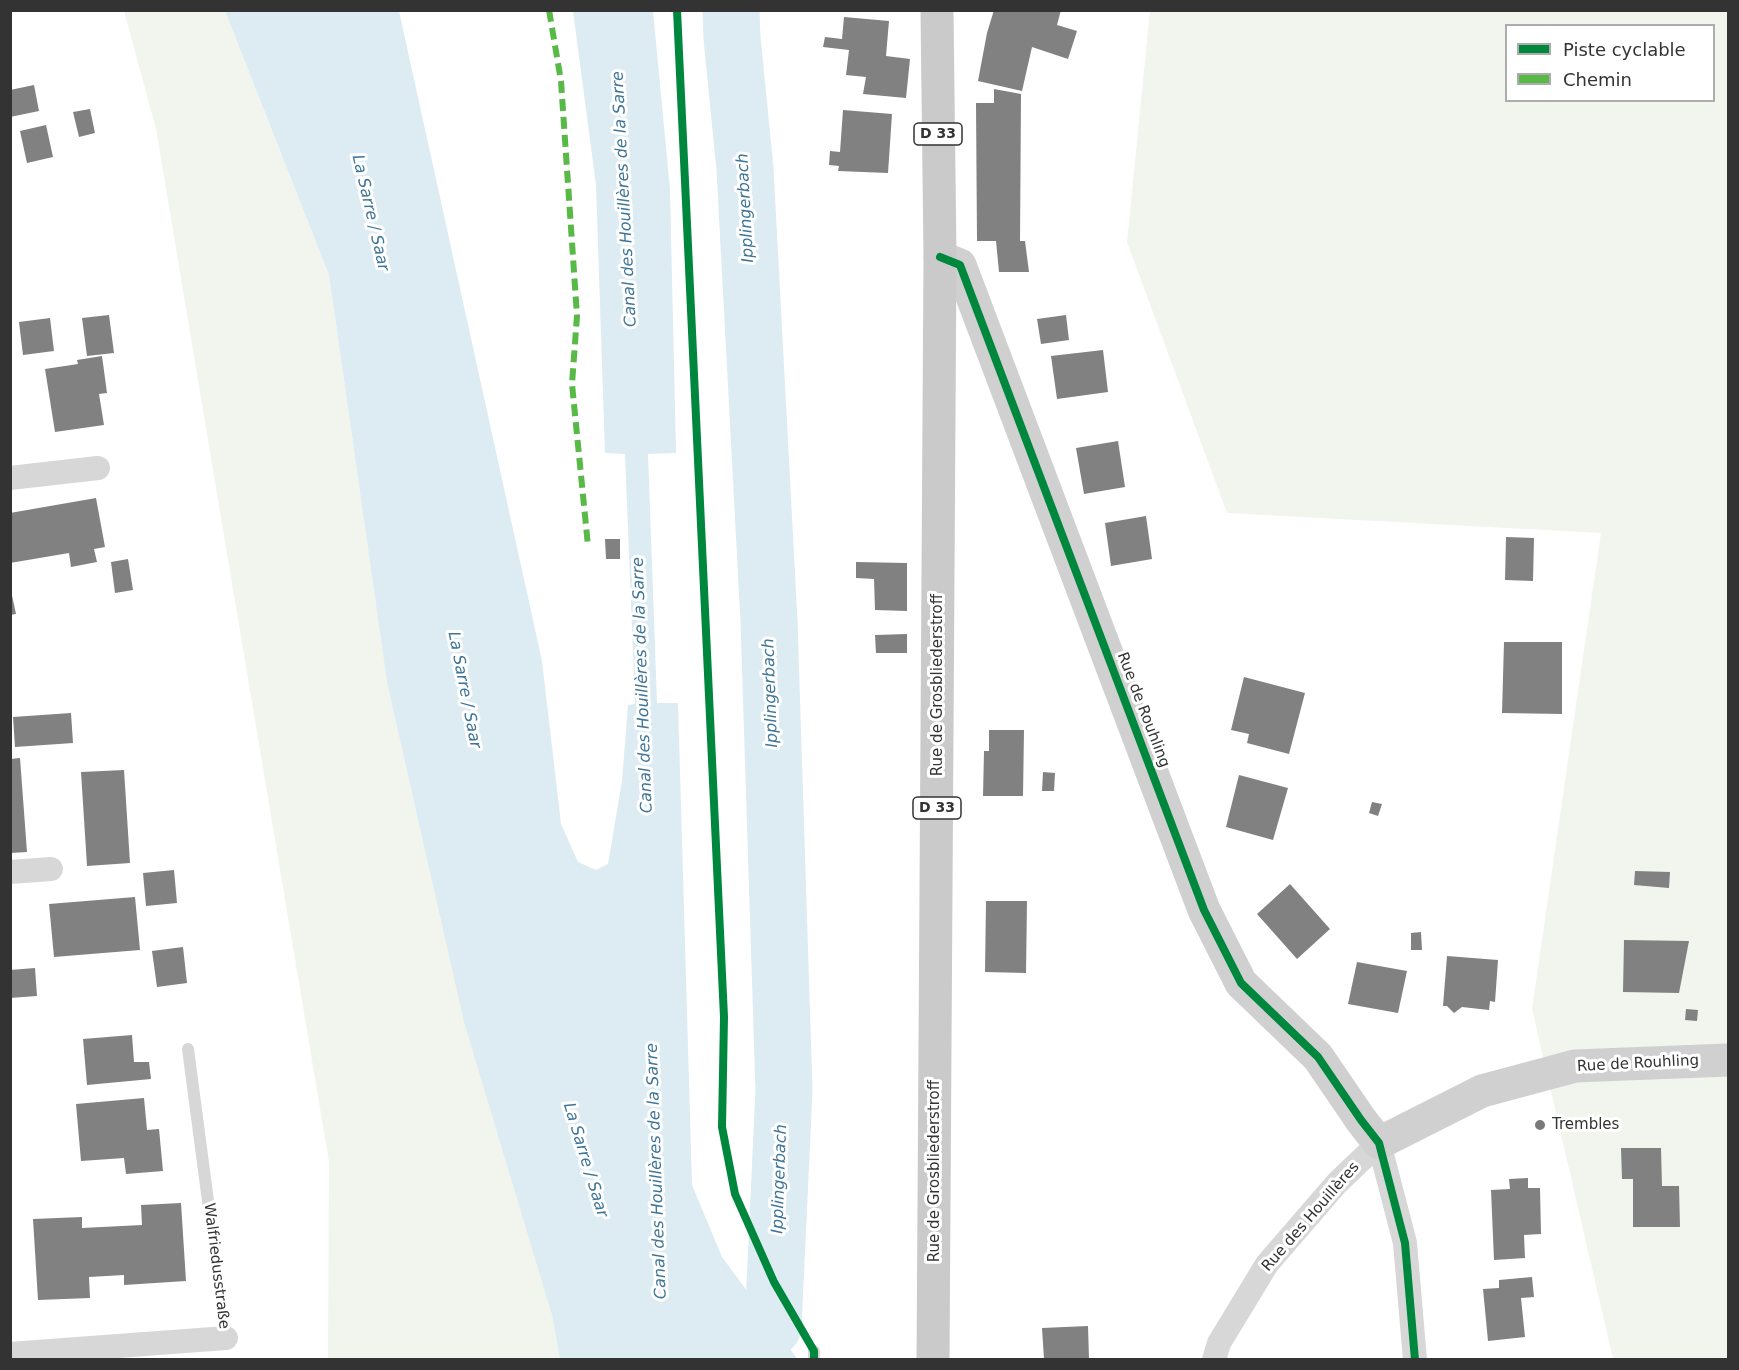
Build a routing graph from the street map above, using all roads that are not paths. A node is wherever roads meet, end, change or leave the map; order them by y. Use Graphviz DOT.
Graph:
graph roads {
  1 [pos="937,10"];
  2 [pos="940,256"];
  3 [pos="98,468"];
  4 [pos="10,478"];
  5 [pos="51,869"];
  6 [pos="10,872"];
  7 [pos="188,1049"];
  8 [pos="1728,1059"];
  9 [pos="1379,1143"];
  10 [pos="226,1338"];
  11 [pos="10,1354"];
  12 [pos="44,1356"];
  13 [pos="933,1359"];
  14 [pos="1214,1359"];
  15 [pos="1414,1359"];
  1 -- 2 [label="main road, Rue de Grosbliederstroff / D 33"];
  2 -- 9 [label="street, Rue de Rouhling"];
  2 -- 13 [label="main road, Rue de Grosbliederstroff / D 33"];
  3 -- 4 [label="street"];
  5 -- 6 [label="street"];
  7 -- 10 [label="lane, Walfriedusstraße"];
  8 -- 9 [label="street, Rue de Rouhling"];
  9 -- 14 [label="street, Rue des Houillères"];
  9 -- 15 [label="street"];
  10 -- 12 [label="street, Walfriedusstraße"];
  11 -- 12 [label="street, Walfriedusstraße"];
}
